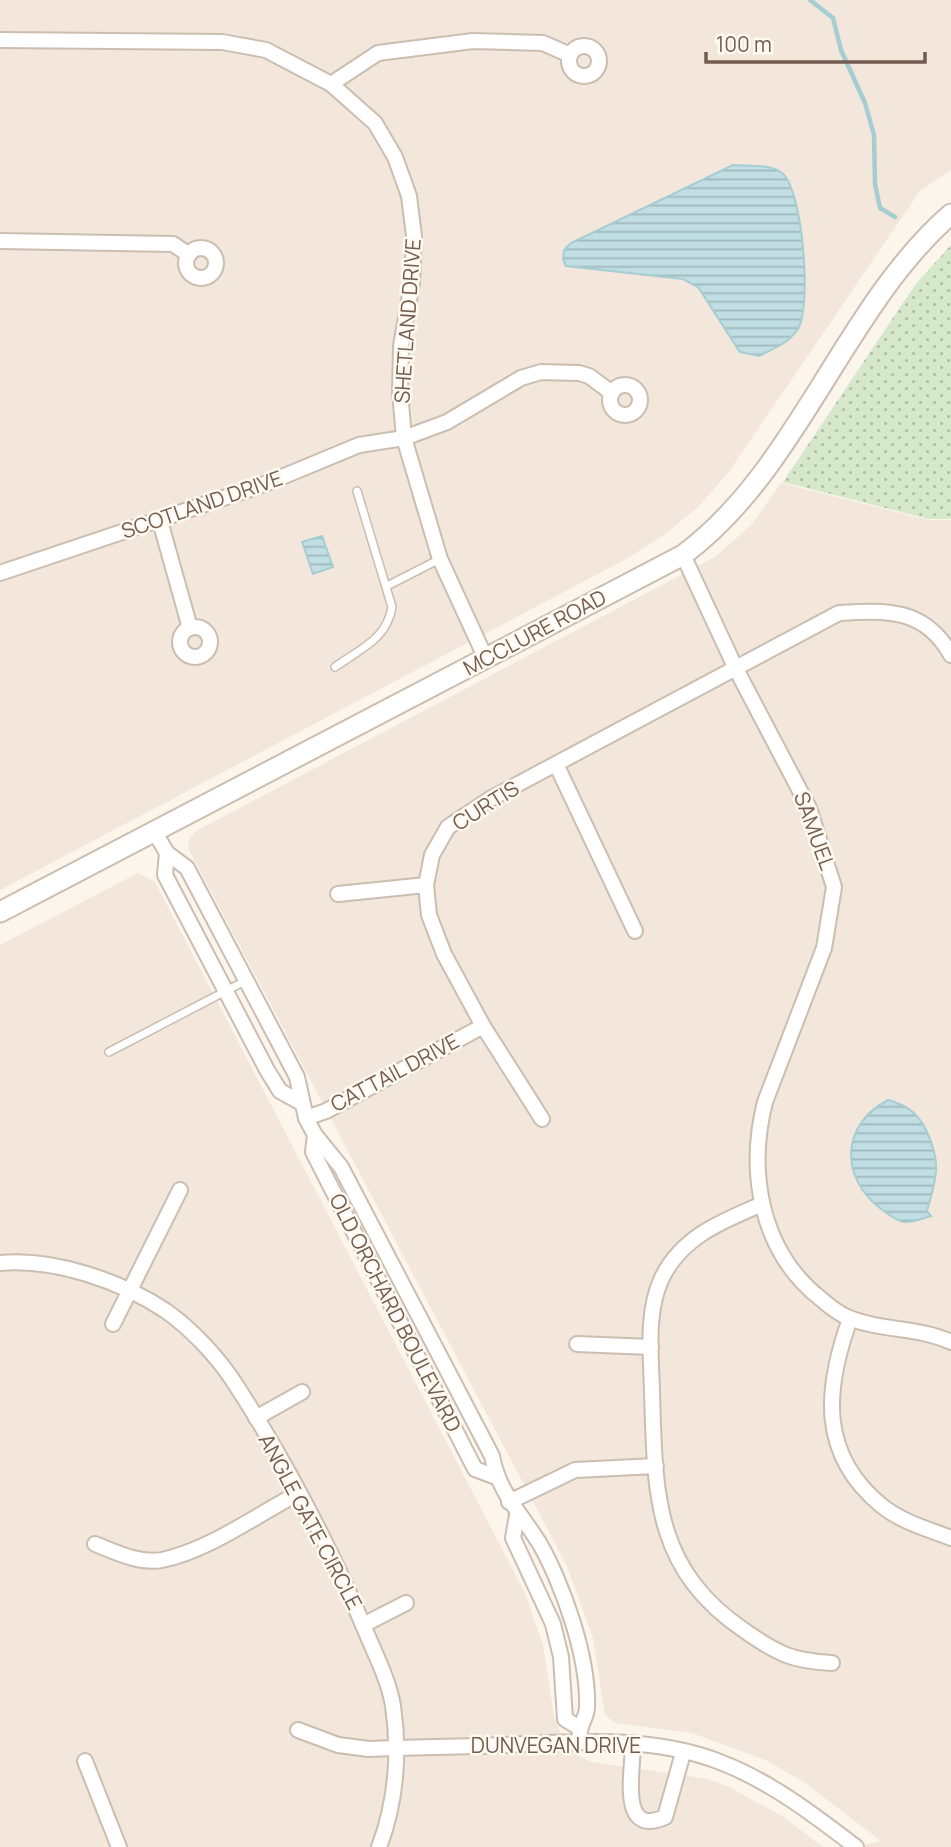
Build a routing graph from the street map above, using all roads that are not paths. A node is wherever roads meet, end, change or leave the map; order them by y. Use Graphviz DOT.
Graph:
graph roads {
  1 [pos="0,40"];
  2 [pos="570,55"];
  3 [pos="331,84"];
  4 [pos="951,215"];
  5 [pos="0,241"];
  6 [pos="189,255"];
  7 [pos="611,393"];
  8 [pos="404,438"];
  9 [pos="357,491"];
  10 [pos="160,521"];
  11 [pos="683,555"];
  12 [pos="440,559"];
  13 [pos="0,573"];
  14 [pos="387,586"];
  15 [pos="190,628"];
  16 [pos="951,654"];
  17 [pos="486,659"];
  18 [pos="335,667"];
  19 [pos="736,669"];
  20 [pos="557,766"];
  21 [pos="155,831"];
  22 [pos="167,853"];
  23 [pos="426,885"];
  24 [pos="338,894"];
  25 [pos="0,912"];
  26 [pos="635,931"];
  27 [pos="245,981"];
  28 [pos="226,991"];
  29 [pos="483,1026"];
  30 [pos="109,1052"];
  31 [pos="300,1102"];
  32 [pos="306,1118"];
  33 [pos="542,1119"];
  34 [pos="315,1135"];
  35 [pos="180,1190"];
  36 [pos="760,1205"];
  37 [pos="0,1264"];
  38 [pos="129,1291"];
  39 [pos="850,1319"];
  40 [pos="113,1324"];
  41 [pos="951,1342"];
  42 [pos="577,1344"];
  43 [pos="651,1347"];
  44 [pos="302,1392"];
  45 [pos="256,1418"];
  46 [pos="656,1466"];
  47 [pos="495,1477"];
  48 [pos="297,1494"];
  49 [pos="509,1502"];
  50 [pos="517,1516"];
  51 [pos="951,1538"];
  52 [pos="94,1544"];
  53 [pos="407,1603"];
  54 [pos="363,1625"];
  55 [pos="832,1663"];
  56 [pos="578,1727"];
  57 [pos="298,1730"];
  58 [pos="580,1742"];
  59 [pos="633,1743"];
  60 [pos="397,1748"];
  61 [pos="683,1753"];
  62 [pos="85,1761"];
  63 [pos="119,1847"];
  64 [pos="379,1847"];
  65 [pos="856,1847"];
  1 -- 3 [label="street, SHETLAND DRIVE"];
  2 -- 3 [label="street"];
  3 -- 8 [label="street, SHETLAND DRIVE"];
  4 -- 11 [label="street, MCCLURE ROAD"];
  5 -- 6 [label="street"];
  7 -- 8 [label="street, SCOTLAND DRIVE"];
  8 -- 10 [label="street, SCOTLAND DRIVE"];
  8 -- 12 [label="street, SHETLAND DRIVE"];
  9 -- 14 [label="lane"];
  10 -- 13 [label="street, SCOTLAND DRIVE"];
  10 -- 15 [label="street"];
  11 -- 17 [label="street, MCCLURE ROAD"];
  11 -- 19 [label="street, SAMUEL"];
  12 -- 14 [label="lane"];
  12 -- 17 [label="street, SHETLAND DRIVE"];
  14 -- 18 [label="lane"];
  16 -- 19 [label="street, CURTIS"];
  17 -- 21 [label="street, MCCLURE ROAD"];
  19 -- 20 [label="street, CURTIS"];
  19 -- 36 [label="street, SAMUEL"];
  20 -- 23 [label="street, CURTIS"];
  20 -- 26 [label="street"];
  21 -- 22 [label="street, OLD ORCHARD BOULEVARD"];
  21 -- 25 [label="street, MCCLURE ROAD"];
  22 -- 27 [label="street, OLD ORCHARD BOULEVARD"];
  22 -- 28 [label="street, OLD ORCHARD BOULEVARD"];
  23 -- 24 [label="street"];
  23 -- 29 [label="street, CURTIS"];
  27 -- 28 [label="lane"];
  27 -- 31 [label="street, OLD ORCHARD BOULEVARD"];
  28 -- 30 [label="lane"];
  28 -- 31 [label="street, OLD ORCHARD BOULEVARD"];
  29 -- 32 [label="street, CATTAIL DRIVE"];
  29 -- 33 [label="street, CURTIS"];
  31 -- 32 [label="street, OLD ORCHARD BOULEVARD"];
  32 -- 34 [label="street, OLD ORCHARD BOULEVARD"];
  34 -- 47 [label="street, OLD ORCHARD BOULEVARD"];
  34 -- 47 [label="street, OLD ORCHARD BOULEVARD"];
  35 -- 38 [label="street"];
  36 -- 39 [label="street"];
  36 -- 43 [label="street"];
  37 -- 38 [label="street, ANGLE GATE CIRCLE"];
  38 -- 40 [label="street"];
  38 -- 45 [label="street, ANGLE GATE CIRCLE"];
  39 -- 41 [label="street"];
  39 -- 51 [label="street"];
  42 -- 43 [label="street"];
  43 -- 46 [label="street"];
  44 -- 45 [label="street, ANGLE GATE CIRCLE"];
  45 -- 48 [label="street, ANGLE GATE CIRCLE"];
  46 -- 49 [label="street"];
  46 -- 55 [label="street"];
  47 -- 49 [label="street, OLD ORCHARD BOULEVARD"];
  48 -- 52 [label="street"];
  48 -- 54 [label="street, ANGLE GATE CIRCLE"];
  49 -- 50 [label="street, OLD ORCHARD BOULEVARD"];
  50 -- 56 [label="street, OLD ORCHARD BOULEVARD"];
  50 -- 56 [label="street, OLD ORCHARD BOULEVARD"];
  53 -- 54 [label="street, ANGLE GATE CIRCLE"];
  54 -- 60 [label="street, ANGLE GATE CIRCLE"];
  56 -- 58 [label="street, OLD ORCHARD BOULEVARD"];
  57 -- 60 [label="street, DUNVEGAN DRIVE"];
  58 -- 59 [label="street, DUNVEGAN DRIVE"];
  58 -- 60 [label="street, DUNVEGAN DRIVE"];
  59 -- 61 [label="street, DUNVEGAN DRIVE"];
  59 -- 61 [label="street"];
  60 -- 64 [label="street, ANGLE GATE CIRCLE"];
  61 -- 65 [label="street, DUNVEGAN DRIVE"];
  62 -- 63 [label="street"];
}
